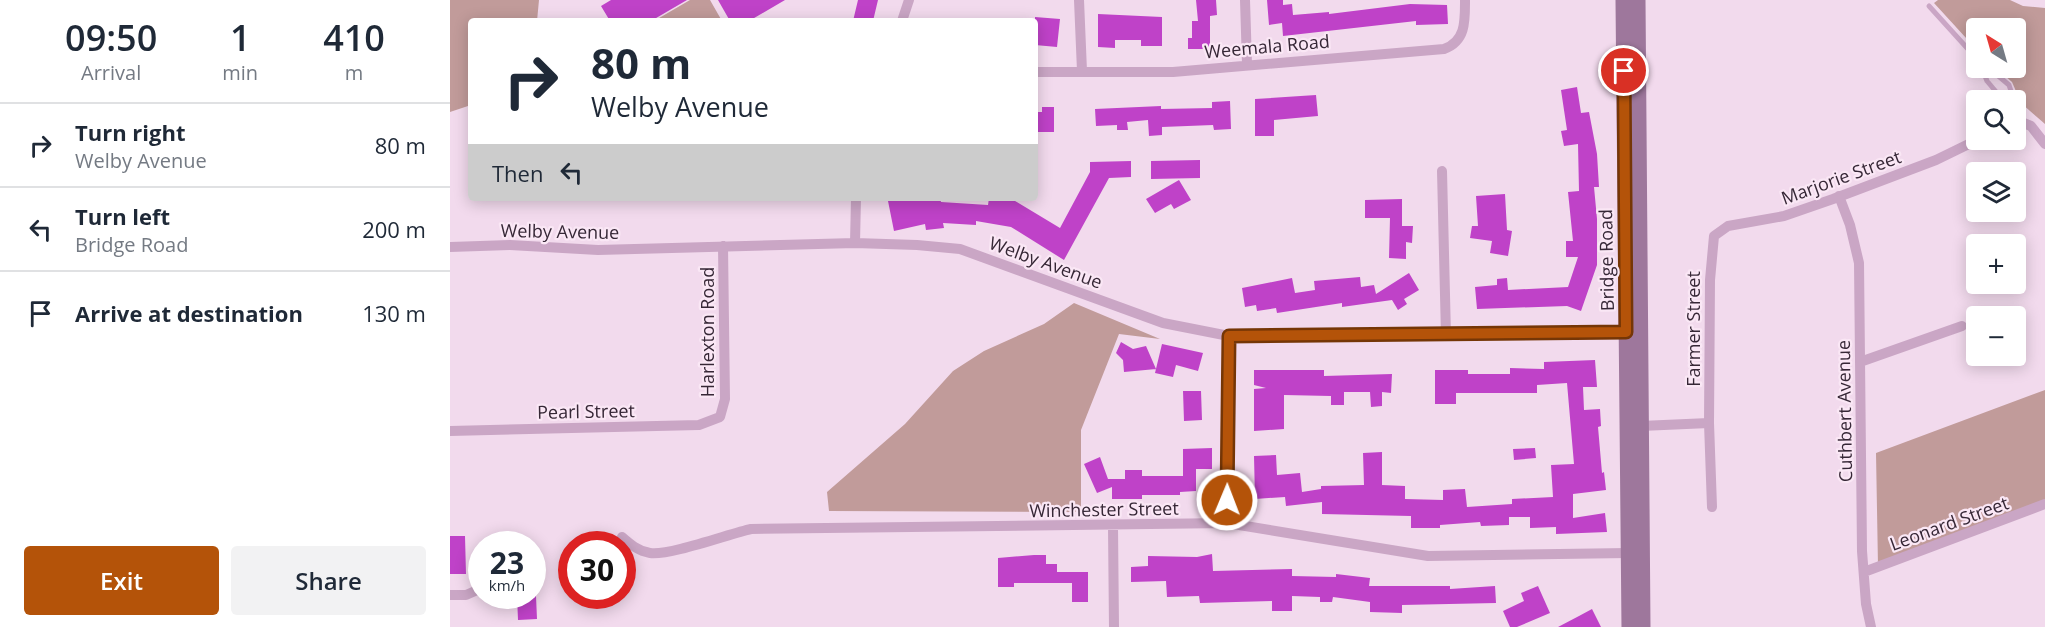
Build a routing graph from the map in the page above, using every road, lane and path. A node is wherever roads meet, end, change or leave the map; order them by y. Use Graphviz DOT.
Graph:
graph roads {
  1 [pos="909,0"];
  2 [pos="1079,0"];
  3 [pos="1245,0"];
  4 [pos="1465,0"];
  5 [pos="1623,0"];
  6 [pos="1638,0"];
  7 [pos="1929,6"];
  8 [pos="903,18"];
  9 [pos="1966,47"];
  10 [pos="1247,64"];
  11 [pos="1082,71"];
  12 [pos="1038,72"];
  13 [pos="2000,78"];
  14 [pos="2010,90"];
  15 [pos="2026,127"];
  16 [pos="2045,144"];
  17 [pos="1966,145"];
  18 [pos="1442,171"];
  19 [pos="1839,196"];
  20 [pos="856,201"];
  21 [pos="1714,236"];
  22 [pos="855,243"];
  23 [pos="723,246"];
  24 [pos="450,247"];
  25 [pos="1962,326"];
  26 [pos="1633,332"];
  27 [pos="1229,336"];
  28 [pos="1446,336"];
  29 [pos="1860,362"];
  30 [pos="720,417"];
  31 [pos="1709,423"];
  32 [pos="1641,426"];
  33 [pos="450,431"];
  34 [pos="2045,504"];
  35 [pos="1712,507"];
  36 [pos="1227,524"];
  37 [pos="1113,527"];
  38 [pos="636,549"];
  39 [pos="1635,553"];
  40 [pos="1864,572"];
  41 [pos="468,594"];
  42 [pos="450,595"];
  43 [pos="1114,627"];
  44 [pos="1629,627"];
  45 [pos="1643,627"];
  46 [pos="1870,627"];
  1 -- 8 [label="street"];
  2 -- 11 [label="street"];
  3 -- 10 [label="street"];
  4 -- 10 [label="street, Weemala Road"];
  5 -- 26 [label="main road, Bridge Road"];
  6 -- 26 [label="main road, Bridge Road"];
  7 -- 9 [label="lane"];
  10 -- 11 [label="street, Weemala Road"];
  11 -- 12 [label="street, Weemala Road"];
  13 -- 14 [label="lane"];
  15 -- 16 [label="street"];
  17 -- 19 [label="street, Marjorie Street"];
  18 -- 28 [label="street"];
  19 -- 21 [label="street, Marjorie Street"];
  19 -- 29 [label="street, Cuthbert Avenue"];
  20 -- 22 [label="street"];
  21 -- 31 [label="street, Farmer Street"];
  22 -- 23 [label="street, Welby Avenue"];
  22 -- 27 [label="street, Welby Avenue"];
  23 -- 24 [label="street, Welby Avenue"];
  23 -- 30 [label="street, Harlexton Road"];
  25 -- 29 [label="street"];
  26 -- 28 [label="street, Welby Avenue"];
  26 -- 32 [label="main road, Bridge Road"];
  26 -- 39 [label="main road, Bridge Road"];
  27 -- 28 [label="street, Welby Avenue"];
  27 -- 36 [label="street"];
  29 -- 40 [label="street, Cuthbert Avenue"];
  30 -- 33 [label="street, Pearl Street"];
  31 -- 32 [label="street"];
  31 -- 35 [label="street, Farmer Street"];
  32 -- 39 [label="main road, Bridge Road"];
  34 -- 40 [label="street, Leonard Street"];
  36 -- 37 [label="street, Winchester Street"];
  36 -- 39 [label="street, Winchester Street"];
  37 -- 38 [label="street, Winchester Street"];
  37 -- 43 [label="street"];
  39 -- 44 [label="main road, Bridge Road"];
  39 -- 45 [label="main road, Bridge Road"];
  40 -- 46 [label="street, Cuthbert Avenue"];
  41 -- 42 [label="street"];
}
